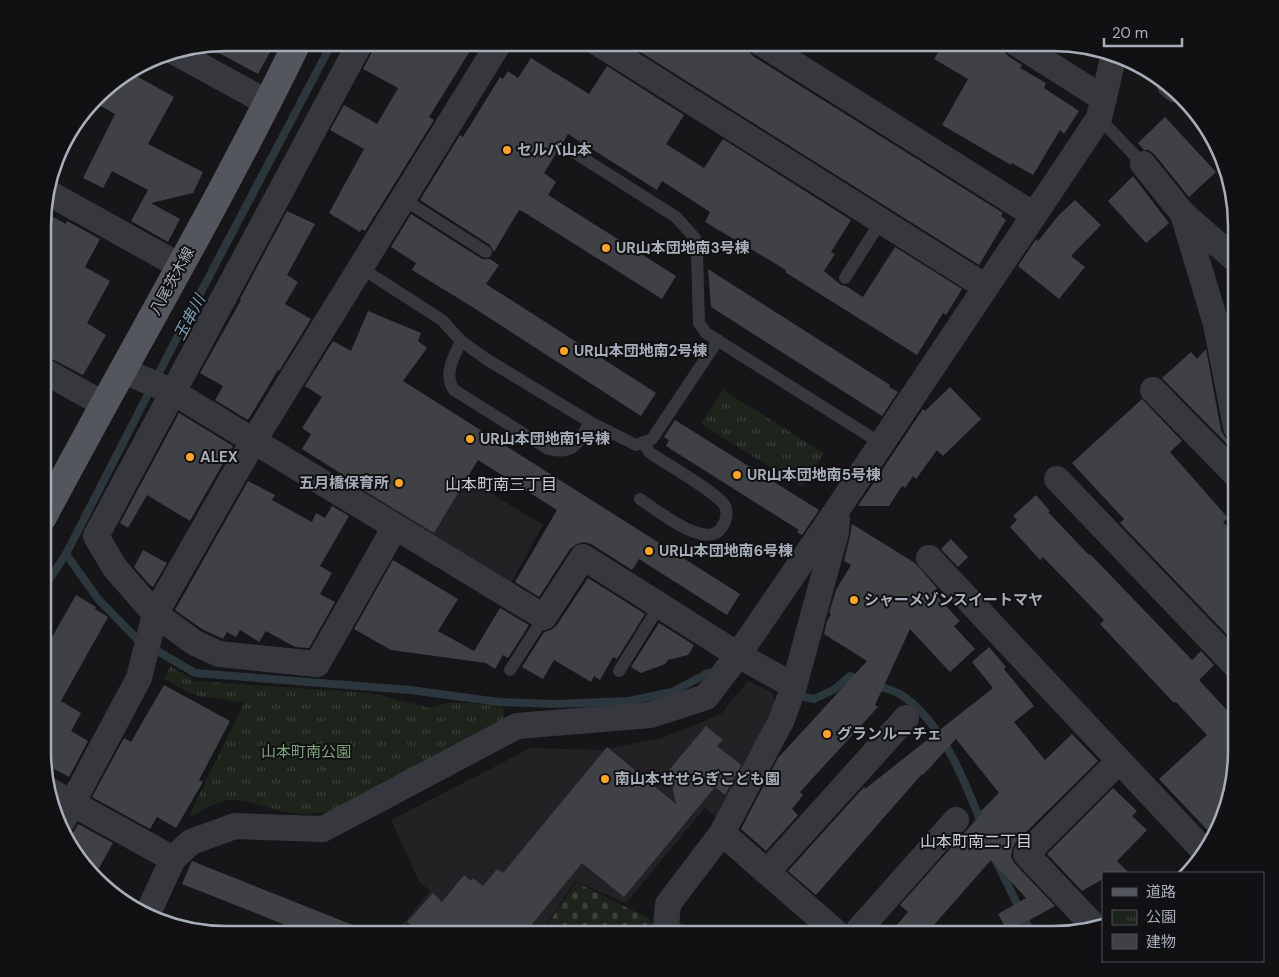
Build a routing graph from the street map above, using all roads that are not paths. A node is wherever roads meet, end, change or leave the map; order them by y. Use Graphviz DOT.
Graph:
graph roads {
  1 [pos="292,52"];
  2 [pos="354,52"];
  3 [pos="494,52"];
  4 [pos="612,52"];
  5 [pos="775,52"];
  6 [pos="1028,52"];
  7 [pos="184,57"];
  8 [pos="1112,62"];
  9 [pos="268,103"];
  10 [pos="1102,109"];
  11 [pos="575,153"];
  12 [pos="1143,164"];
  13 [pos="54,196"];
  14 [pos="403,199"];
  15 [pos="1034,214"];
  16 [pos="1183,214"];
  17 [pos="881,221"];
  18 [pos="486,252"];
  19 [pos="1228,253"];
  20 [pos="180,266"];
  21 [pos="361,268"];
  22 [pos="845,278"];
  23 [pos="986,287"];
  24 [pos="718,340"];
  25 [pos="461,341"];
  26 [pos="51,375"];
  27 [pos="150,383"];
  28 [pos="1228,384"];
  29 [pos="1153,390"];
  30 [pos="103,404"];
  31 [pos="590,422"];
  32 [pos="253,442"];
  33 [pos="643,442"];
  34 [pos="882,444"];
  35 [pos="1228,465"];
  36 [pos="1057,479"];
  37 [pos="640,499"];
  38 [pos="52,503"];
  39 [pos="837,510"];
  40 [pos="395,527"];
  41 [pos="929,558"];
  42 [pos="660,606"];
  43 [pos="155,614"];
  44 [pos="544,617"];
  45 [pos="738,655"];
  46 [pos="1227,657"];
  47 [pos="510,670"];
  48 [pos="619,671"];
  49 [pos="794,686"];
  50 [pos="906,718"];
  51 [pos="1119,760"];
  52 [pos="57,795"];
  53 [pos="73,804"];
  54 [pos="65,818"];
  55 [pos="956,820"];
  56 [pos="722,833"];
  57 [pos="1199,846"];
  58 [pos="173,859"];
  59 [pos="767,872"];
  60 [pos="150,908"];
  61 [pos="1090,922"];
  62 [pos="666,926"];
  63 [pos="829,926"];
  64 [pos="862,926"];
  1 -- 9 [label="main road, 八尾茨木線"];
  2 -- 27 [label="street"];
  3 -- 14 [label="street"];
  4 -- 17 [label="street"];
  5 -- 15 [label="street"];
  6 -- 10 [label="street"];
  7 -- 9 [label="street"];
  8 -- 10 [label="street"];
  9 -- 20 [label="main road, 八尾茨木線"];
  10 -- 12 [label="lane"];
  10 -- 15 [label="street"];
  11 -- 24 [label="lane"];
  12 -- 16 [label="street"];
  13 -- 20 [label="street"];
  14 -- 18 [label="lane"];
  14 -- 21 [label="street"];
  15 -- 23 [label="street"];
  16 -- 19 [label="street"];
  16 -- 28 [label="street"];
  17 -- 22 [label="lane"];
  17 -- 23 [label="street"];
  20 -- 27 [label="main road, 八尾茨木線"];
  21 -- 25 [label="lane"];
  21 -- 32 [label="street"];
  23 -- 34 [label="street"];
  24 -- 33 [label="lane"];
  24 -- 34 [label="lane"];
  25 -- 31 [label="lane"];
  25 -- 31 [label="lane"];
  26 -- 30 [label="street"];
  27 -- 30 [label="main road, 八尾茨木線"];
  27 -- 32 [label="street"];
  27 -- 43 [label="street"];
  29 -- 35 [label="street"];
  30 -- 38 [label="main road, 八尾茨木線"];
  31 -- 33 [label="lane"];
  32 -- 40 [label="street"];
  32 -- 43 [label="street"];
  33 -- 37 [label="lane"];
  34 -- 39 [label="street"];
  36 -- 46 [label="street"];
  39 -- 45 [label="street"];
  39 -- 49 [label="street"];
  40 -- 43 [label="street"];
  40 -- 44 [label="street"];
  41 -- 51 [label="street"];
  42 -- 44 [label="street"];
  42 -- 45 [label="street"];
  42 -- 48 [label="lane"];
  43 -- 53 [label="street"];
  44 -- 47 [label="lane"];
  45 -- 49 [label="street"];
  45 -- 58 [label="street"];
  49 -- 56 [label="street"];
  50 -- 59 [label="street"];
  51 -- 57 [label="street"];
  51 -- 61 [label="street"];
  52 -- 53 [label="street"];
  53 -- 54 [label="street"];
  53 -- 58 [label="street"];
  55 -- 64 [label="street"];
  56 -- 59 [label="street"];
  56 -- 62 [label="street"];
  58 -- 60 [label="street"];
  59 -- 63 [label="street"];
}
